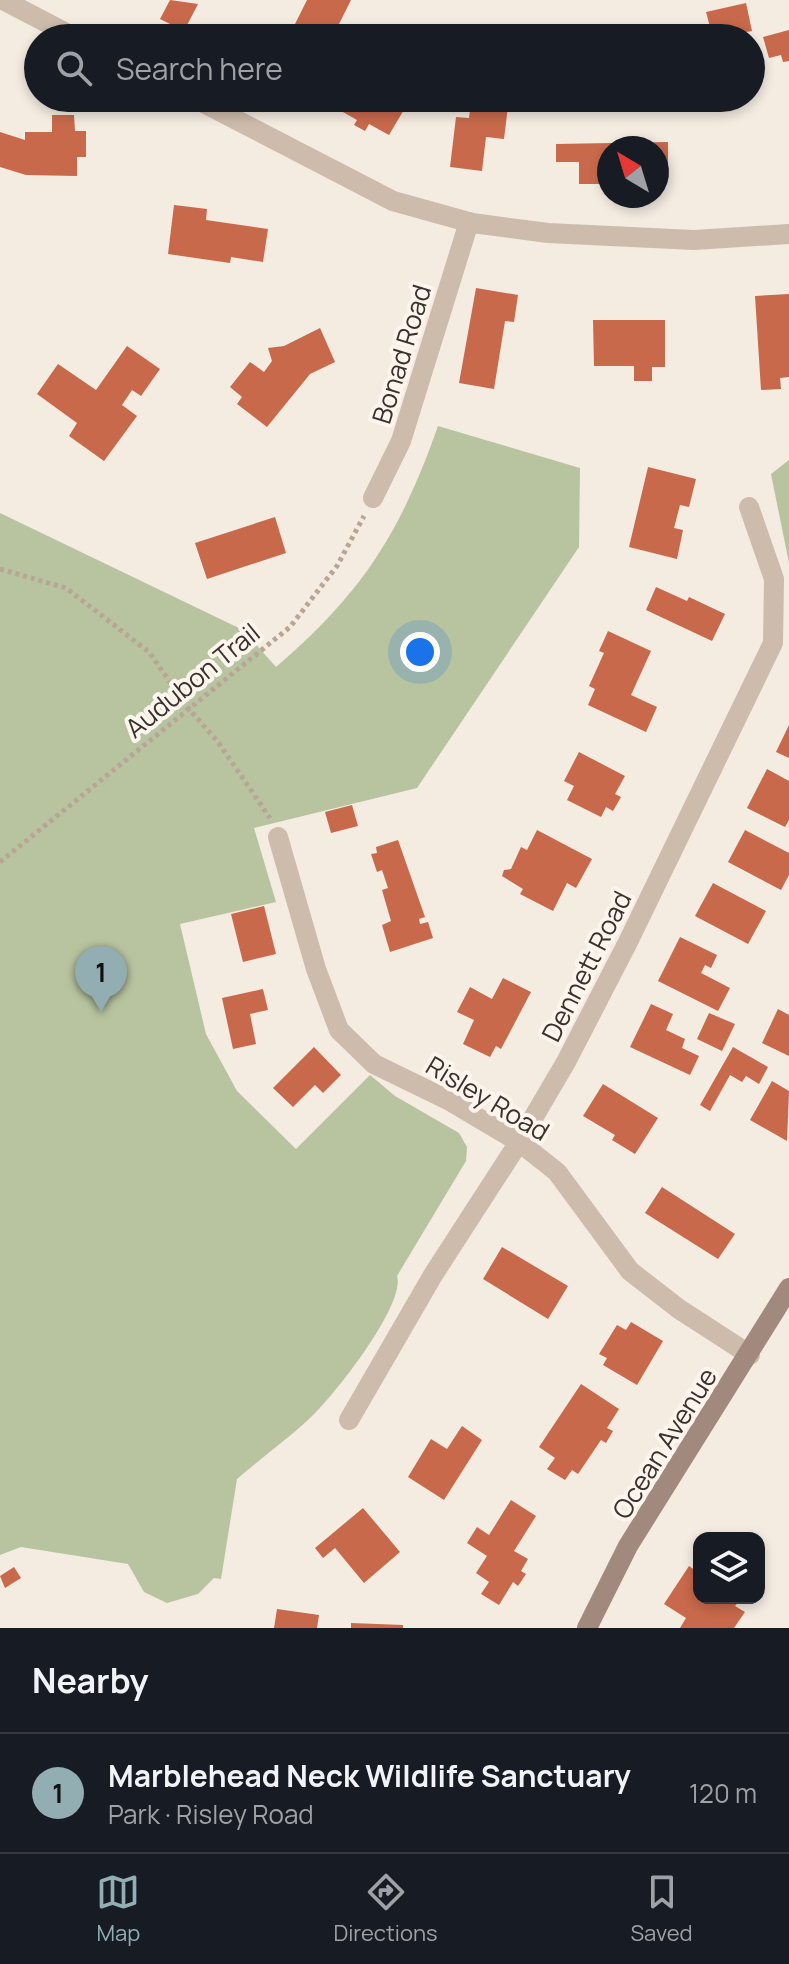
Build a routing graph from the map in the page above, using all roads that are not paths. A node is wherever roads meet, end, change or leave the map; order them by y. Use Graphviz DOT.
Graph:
graph roads {
  1 [pos="3,0"];
  2 [pos="49,24"];
  3 [pos="221,112"];
  4 [pos="469,222"];
  5 [pos="789,234"];
  6 [pos="373,498"];
  7 [pos="749,507"];
  8 [pos="278,837"];
  9 [pos="519,1142"];
  10 [pos="789,1288"];
  11 [pos="750,1355"];
  12 [pos="349,1420"];
  13 [pos="587,1628"];
  1 -- 2 [label="street"];
  3 -- 4 [label="street"];
  4 -- 5 [label="street"];
  4 -- 6 [label="street, Bonad Road"];
  7 -- 9 [label="street, Dennett Road"];
  8 -- 9 [label="street, Risley Road"];
  9 -- 11 [label="street, Risley Road"];
  9 -- 12 [label="street, Dennett Road"];
  10 -- 11 [label="main road, Ocean Avenue"];
  11 -- 13 [label="main road, Ocean Avenue"];
}
